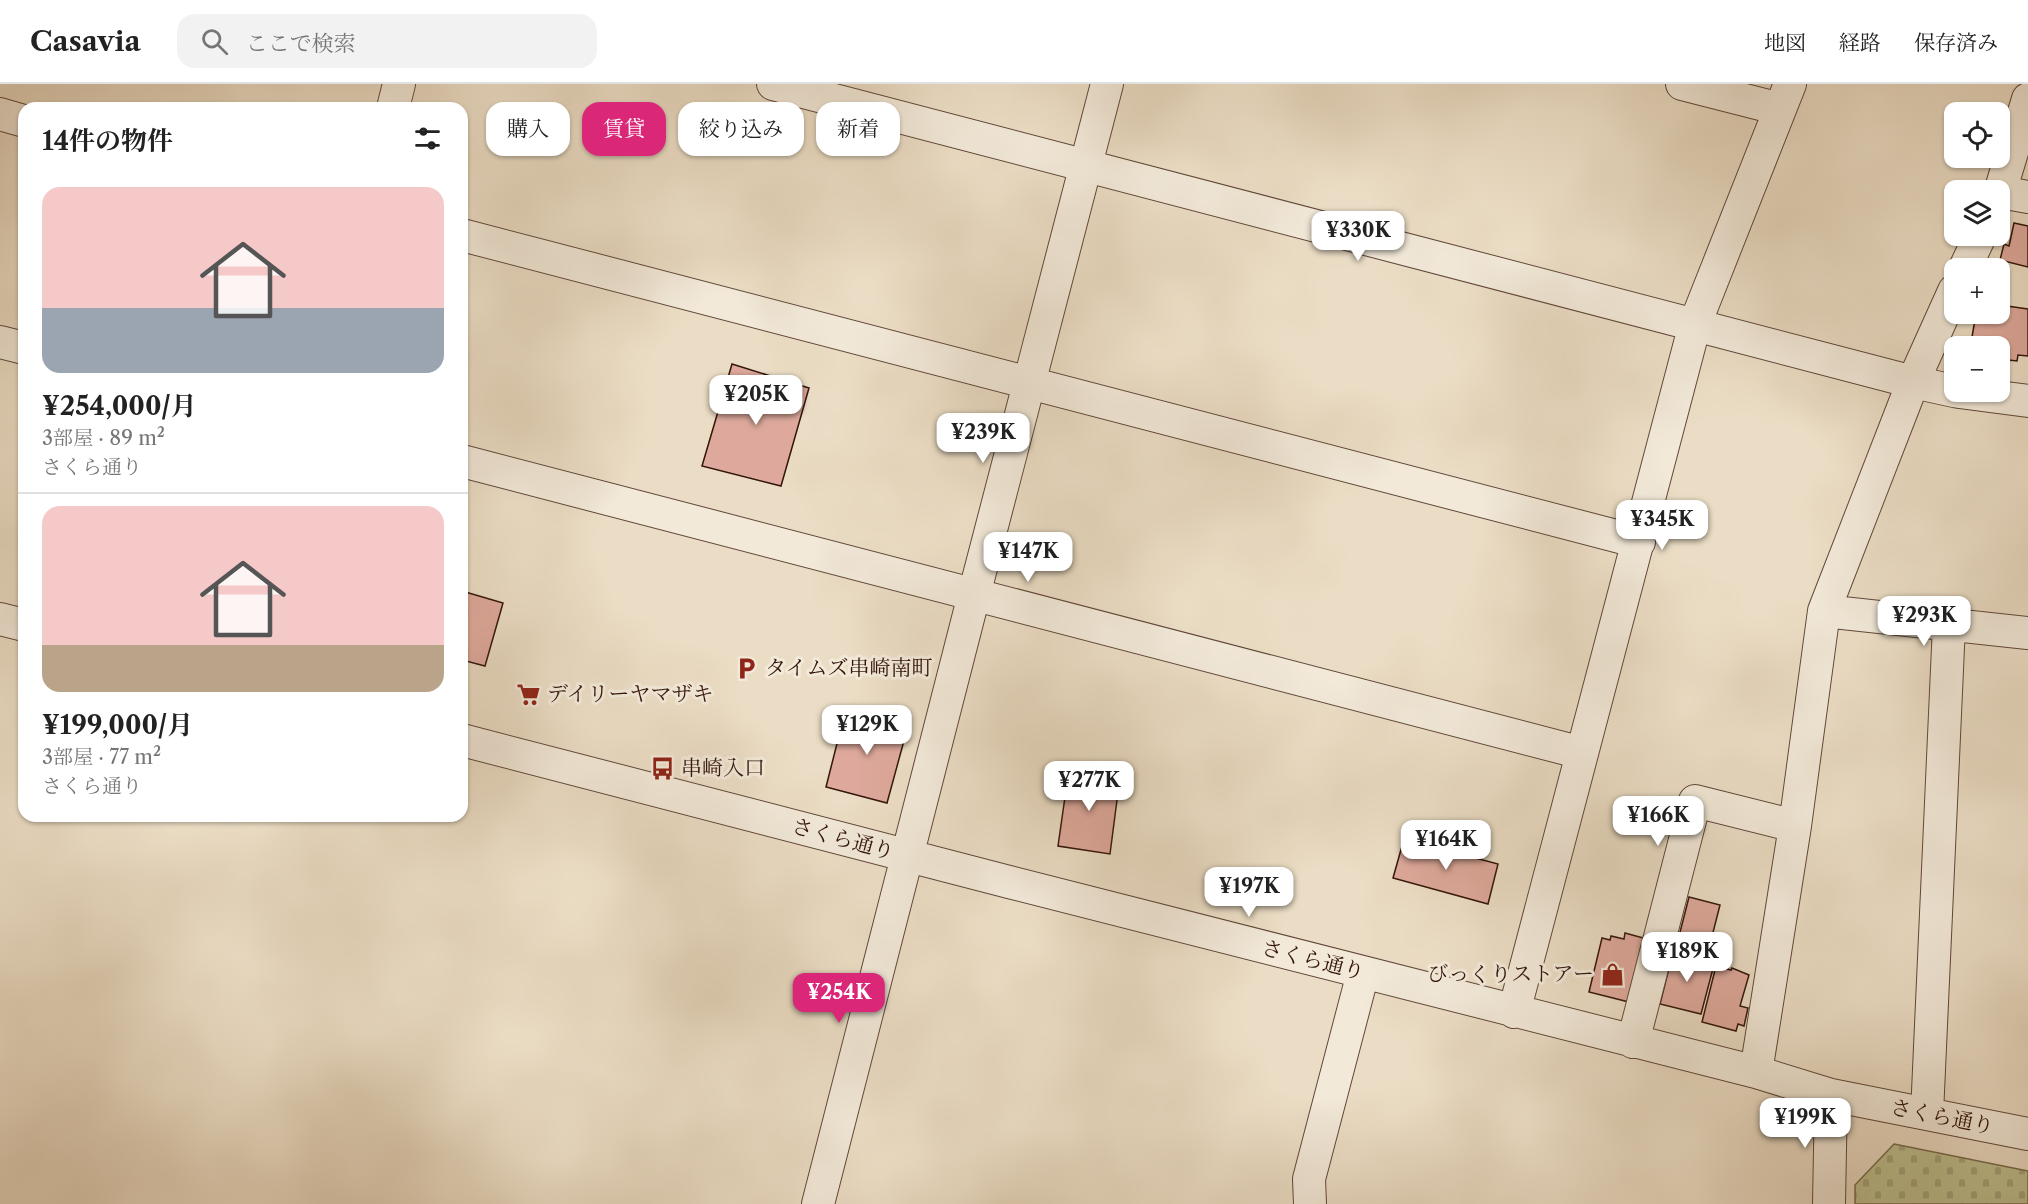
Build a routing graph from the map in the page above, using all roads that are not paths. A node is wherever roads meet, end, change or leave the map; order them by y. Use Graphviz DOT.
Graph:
graph roads {
  1 [pos="399,84"];
  2 [pos="773,84"];
  3 [pos="1107,84"];
  4 [pos="1682,84"];
  5 [pos="1785,97"];
  6 [pos="2028,99"];
  7 [pos="394,102"];
  8 [pos="0,114"];
  9 [pos="18,118"];
  10 [pos="1086,165"];
  11 [pos="2004,180"];
  12 [pos="2010,194"];
  13 [pos="2028,197"];
  14 [pos="468,237"];
  15 [pos="1944,313"];
  16 [pos="1695,324"];
  17 [pos="0,342"];
  18 [pos="18,346"];
  19 [pos="1913,382"];
  20 [pos="1030,383"];
  21 [pos="1944,388"];
  22 [pos="2010,398"];
  23 [pos="2028,401"];
  24 [pos="468,463"];
  25 [pos="1639,542"];
  26 [pos="974,595"];
  27 [pos="1824,611"];
  28 [pos="0,619"];
  29 [pos="18,624"];
  30 [pos="1949,625"];
  31 [pos="2028,633"];
  32 [pos="468,742"];
  33 [pos="1582,753"];
  34 [pos="1795,826"];
  35 [pos="908,856"];
  36 [pos="1363,973"];
  37 [pos="1514,1012"];
  38 [pos="1633,1042"];
  39 [pos="1755,1072"];
  40 [pos="1831,1095"];
  41 [pos="1927,1114"];
  42 [pos="2028,1134"];
  43 [pos="818,1204"];
  44 [pos="1310,1204"];
  45 [pos="1829,1204"];
  1 -- 7 [label="street"];
  2 -- 10 [label="street"];
  3 -- 10 [label="street"];
  4 -- 5 [label="street"];
  5 -- 16 [label="street"];
  6 -- 11 [label="street"];
  8 -- 9 [label="street"];
  10 -- 16 [label="street"];
  10 -- 20 [label="street"];
  12 -- 13 [label="street"];
  14 -- 20 [label="street"];
  15 -- 19 [label="street"];
  16 -- 19 [label="street"];
  16 -- 25 [label="street"];
  17 -- 18 [label="street"];
  19 -- 21 [label="street"];
  19 -- 27 [label="street"];
  20 -- 25 [label="street"];
  20 -- 26 [label="street"];
  22 -- 23 [label="street"];
  24 -- 26 [label="street"];
  25 -- 33 [label="street"];
  26 -- 33 [label="street"];
  26 -- 35 [label="street"];
  27 -- 30 [label="street"];
  27 -- 34 [label="street"];
  28 -- 29 [label="street"];
  30 -- 31 [label="street"];
  30 -- 41 [label="street"];
  32 -- 35 [label="street, さくら通り"];
  33 -- 37 [label="street"];
  34 -- 38 [label="street"];
  34 -- 39 [label="street"];
  35 -- 36 [label="street, さくら通り"];
  35 -- 43 [label="street"];
  36 -- 37 [label="street, さくら通り"];
  36 -- 44 [label="street"];
  37 -- 38 [label="street, さくら通り"];
  38 -- 39 [label="street, さくら通り"];
  39 -- 40 [label="street, さくら通り"];
  40 -- 41 [label="street, さくら通り"];
  40 -- 45 [label="street"];
  41 -- 42 [label="street, さくら通り"];
}
